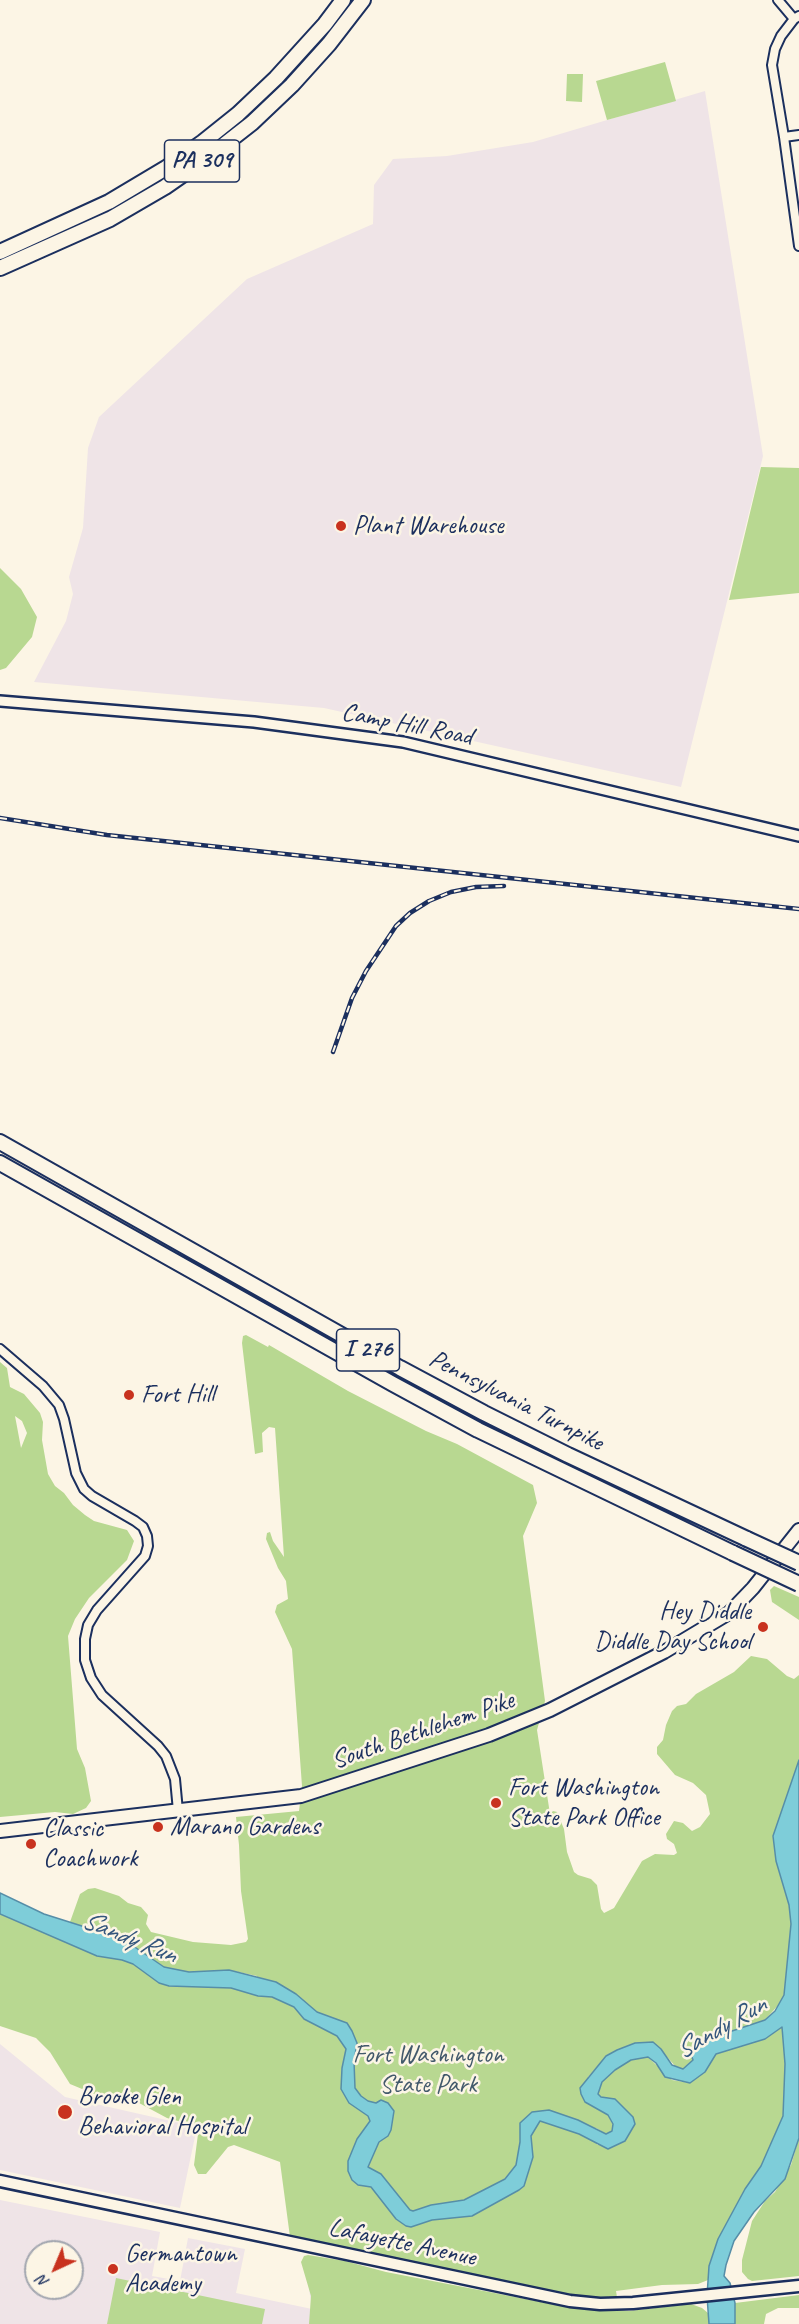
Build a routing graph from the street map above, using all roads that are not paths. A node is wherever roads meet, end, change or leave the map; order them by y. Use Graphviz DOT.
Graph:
graph roads {
  1 [pos="343,0"];
  2 [pos="363,0"];
  3 [pos="778,0"];
  4 [pos="796,18"];
  5 [pos="799,135"];
  6 [pos="784,137"];
  7 [pos="799,246"];
  8 [pos="0,252"];
  9 [pos="0,268"];
  10 [pos="0,701"];
  11 [pos="799,836"];
  12 [pos="0,1142"];
  13 [pos="0,1163"];
  14 [pos="0,1349"];
  15 [pos="799,1530"];
  16 [pos="799,1563"];
  17 [pos="799,1584"];
  18 [pos="178,1811"];
  19 [pos="0,1831"];
  20 [pos="0,2181"];
  21 [pos="799,2286"];
  1 -- 8 [label="highway, PA 309"];
  2 -- 9 [label="highway, PA 309"];
  3 -- 4 [label="street"];
  4 -- 6 [label="street"];
  5 -- 6 [label="street"];
  6 -- 7 [label="street"];
  10 -- 11 [label="street, Camp Hill Road"];
  12 -- 16 [label="highway, Pennsylvania Turnpike / I 276, bridge"];
  13 -- 17 [label="highway, Pennsylvania Turnpike / I 276, bridge"];
  14 -- 18 [label="street"];
  15 -- 18 [label="main road, South Bethlehem Pike"];
  18 -- 19 [label="main road, South Bethlehem Pike"];
  20 -- 21 [label="main road, Lafayette Avenue"];
}
